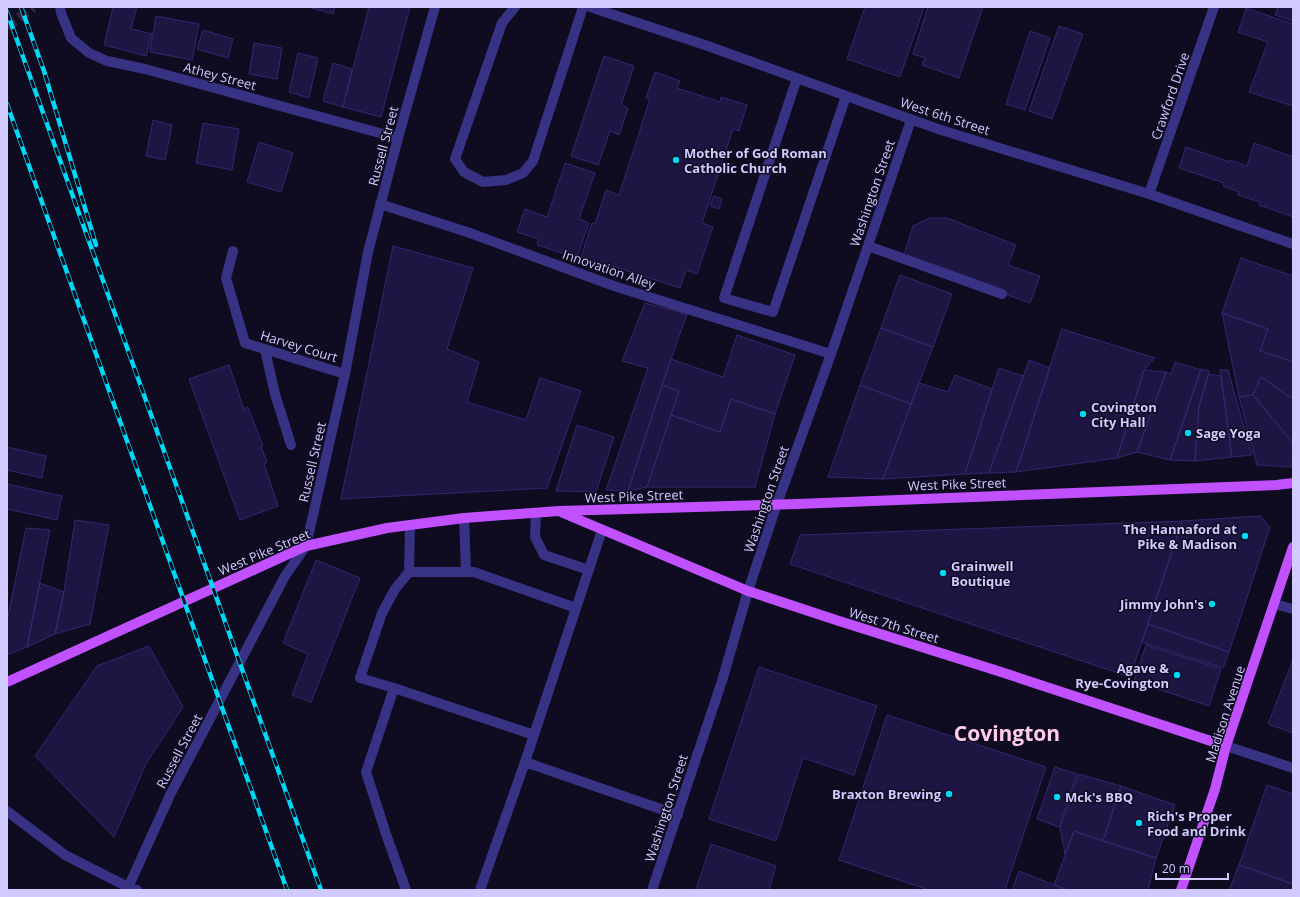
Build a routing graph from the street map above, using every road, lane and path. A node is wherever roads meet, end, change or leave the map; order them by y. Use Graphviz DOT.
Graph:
graph roads {
  1 [pos="60,7"];
  2 [pos="435,7"];
  3 [pos="515,7"];
  4 [pos="584,7"];
  5 [pos="590,7"];
  6 [pos="1214,7"];
  7 [pos="797,78"];
  8 [pos="846,96"];
  9 [pos="911,120"];
  10 [pos="398,138"];
  11 [pos="1149,194"];
  12 [pos="380,204"];
  13 [pos="1293,244"];
  14 [pos="868,246"];
  15 [pos="233,251"];
  16 [pos="1002,294"];
  17 [pos="265,350"];
  18 [pos="831,354"];
  19 [pos="345,374"];
  20 [pos="291,445"];
  21 [pos="1293,483"];
  22 [pos="777,504"];
  23 [pos="559,512"];
  24 [pos="536,513"];
  25 [pos="464,518"];
  26 [pos="410,524"];
  27 [pos="602,530"];
  28 [pos="306,546"];
  29 [pos="1293,547"];
  30 [pos="589,570"];
  31 [pos="466,571"];
  32 [pos="409,572"];
  33 [pos="748,591"];
  34 [pos="1274,604"];
  35 [pos="576,608"];
  36 [pos="1293,609"];
  37 [pos="7,682"];
  38 [pos="394,688"];
  39 [pos="534,736"];
  40 [pos="1226,746"];
  41 [pos="525,762"];
  42 [pos="1293,768"];
  43 [pos="7,811"];
  44 [pos="678,815"];
  45 [pos="131,889"];
  46 [pos="406,890"];
  47 [pos="480,890"];
  48 [pos="652,890"];
  49 [pos="1181,890"];
  1 -- 10 [label="street, Athey Street"];
  2 -- 10 [label="street, Russell Street"];
  3 -- 4 [label="street"];
  5 -- 7 [label="street, West 6th Street"];
  6 -- 11 [label="street, Crawford Drive"];
  7 -- 8 [label="street, West 6th Street"];
  7 -- 8 [label="street"];
  8 -- 9 [label="street, West 6th Street"];
  9 -- 11 [label="street, West 6th Street"];
  9 -- 14 [label="street, Washington Street"];
  10 -- 12 [label="street, Russell Street"];
  11 -- 13 [label="street, West 6th Street"];
  12 -- 18 [label="street, Innovation Alley"];
  12 -- 19 [label="street, Russell Street"];
  14 -- 16 [label="street"];
  14 -- 18 [label="street, Washington Street"];
  15 -- 17 [label="street, Harvey Court"];
  17 -- 19 [label="street, Harvey Court"];
  17 -- 20 [label="street"];
  18 -- 22 [label="street, Washington Street"];
  19 -- 28 [label="street, Russell Street"];
  21 -- 22 [label="main road, West Pike Street"];
  22 -- 23 [label="main road, West Pike Street"];
  22 -- 33 [label="street, Washington Street"];
  23 -- 24 [label="main road, West Pike Street"];
  23 -- 27 [label="main road, West 7th Street"];
  24 -- 25 [label="main road, West Pike Street"];
  24 -- 30 [label="street"];
  25 -- 26 [label="main road, West Pike Street"];
  25 -- 31 [label="street"];
  26 -- 28 [label="main road, West Pike Street"];
  26 -- 32 [label="street"];
  27 -- 30 [label="street"];
  27 -- 33 [label="main road, West 7th Street"];
  28 -- 37 [label="main road, West Pike Street"];
  28 -- 45 [label="street, Russell Street"];
  29 -- 34 [label="main road, Madison Avenue"];
  30 -- 35 [label="street"];
  31 -- 32 [label="street"];
  31 -- 35 [label="street"];
  32 -- 38 [label="street"];
  33 -- 40 [label="main road, West 7th Street"];
  33 -- 44 [label="street, Washington Street"];
  34 -- 36 [label="street"];
  34 -- 40 [label="main road, Madison Avenue"];
  35 -- 39 [label="street"];
  38 -- 39 [label="street"];
  38 -- 46 [label="street"];
  39 -- 41 [label="street"];
  40 -- 42 [label="street"];
  40 -- 49 [label="main road, Madison Avenue"];
  41 -- 44 [label="street"];
  41 -- 47 [label="street"];
  43 -- 45 [label="street"];
  44 -- 48 [label="street, Washington Street"];
}
